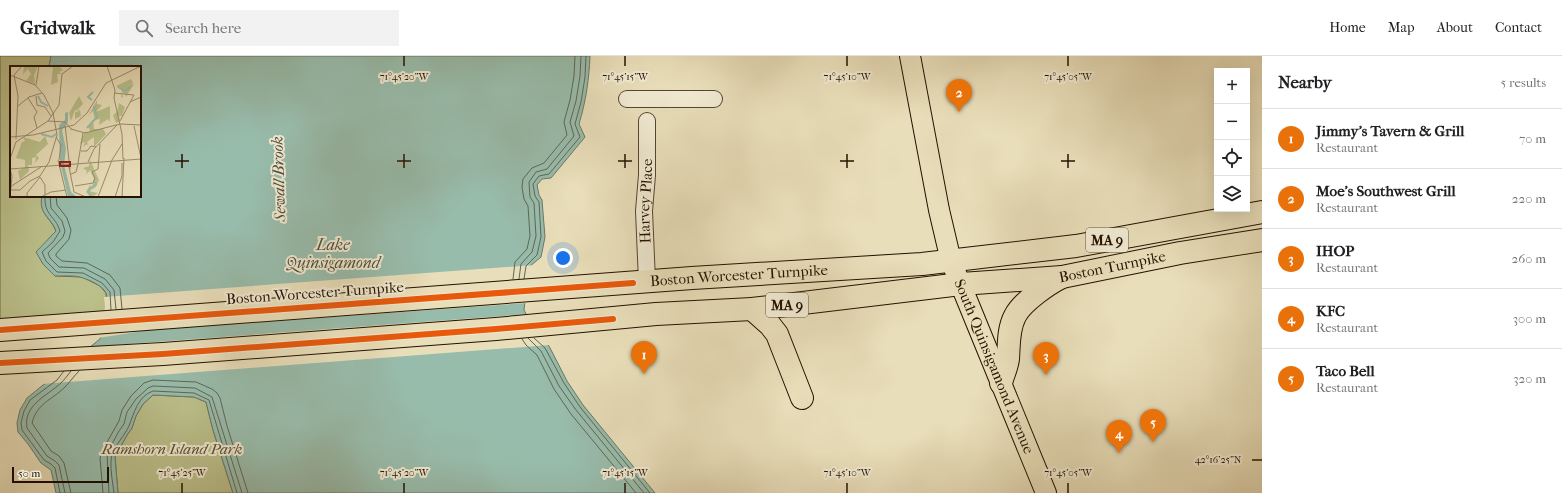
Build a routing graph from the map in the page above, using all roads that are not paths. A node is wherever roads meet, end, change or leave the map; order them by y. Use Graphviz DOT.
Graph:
graph roads {
  1 [pos="910,56"];
  2 [pos="627,99"];
  3 [pos="714,99"];
  4 [pos="647,121"];
  5 [pos="1262,212"];
  6 [pos="1262,240"];
  7 [pos="951,261"];
  8 [pos="1062,277"];
  9 [pos="640,282"];
  10 [pos="961,284"];
  11 [pos="752,309"];
  12 [pos="0,330"];
  13 [pos="0,363"];
  14 [pos="1001,383"];
  15 [pos="802,398"];
  16 [pos="1046,493"];
  1 -- 7 [label="main road, South Quinsigamond Avenue"];
  2 -- 3 [label="street"];
  4 -- 9 [label="street, Harvey Place"];
  5 -- 7 [label="highway, Boston Turnpike / MA 9"];
  6 -- 8 [label="highway, Boston Turnpike / MA 9"];
  7 -- 9 [label="highway, Boston Worcester Turnpike / MA 9"];
  7 -- 10 [label="main road, South Quinsigamond Avenue"];
  8 -- 10 [label="highway, Boston Turnpike / MA 9"];
  8 -- 14 [label="highway"];
  9 -- 12 [label="highway, Boston Worcester Turnpike / MA 9"];
  10 -- 11 [label="highway, MA 9"];
  10 -- 14 [label="main road, South Quinsigamond Avenue"];
  11 -- 13 [label="highway, MA 9"];
  11 -- 15 [label="highway"];
  14 -- 16 [label="main road, South Quinsigamond Avenue"];
}
